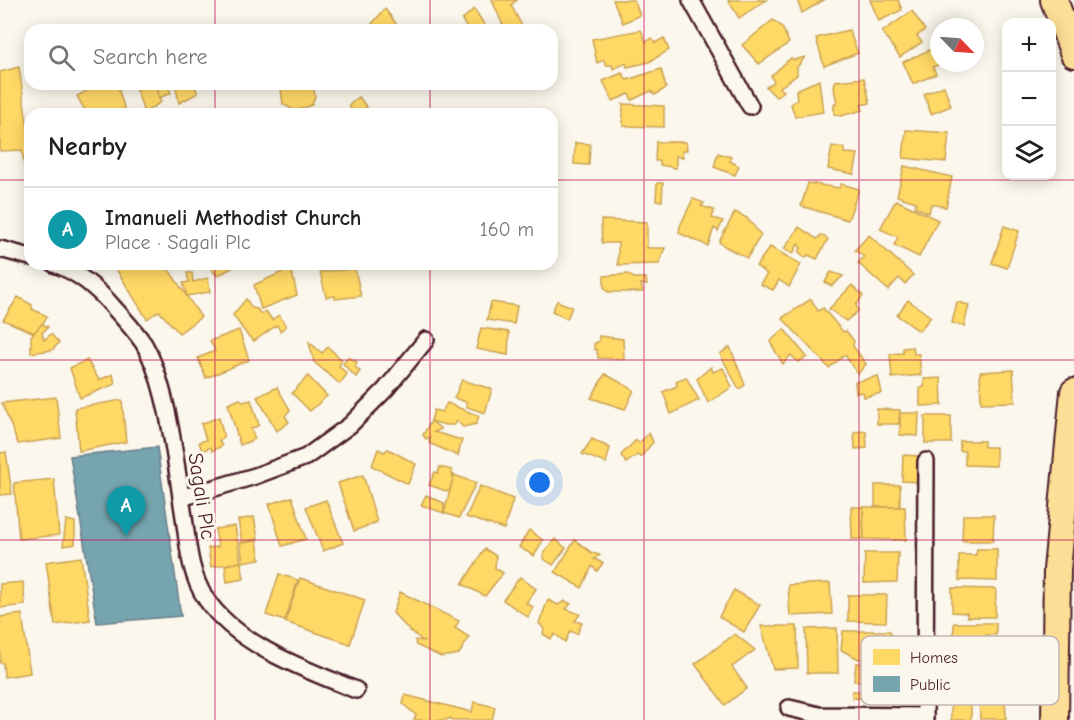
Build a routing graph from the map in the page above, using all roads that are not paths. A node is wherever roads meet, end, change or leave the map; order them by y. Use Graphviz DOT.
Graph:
graph roads {
  1 [pos="691,0"];
  2 [pos="1054,0"];
  3 [pos="1074,54"];
  4 [pos="750,106"];
  5 [pos="0,249"];
  6 [pos="24,255"];
  7 [pos="71,270"];
  8 [pos="426,340"];
  9 [pos="1074,392"];
  10 [pos="926,461"];
  11 [pos="181,498"];
  12 [pos="925,636"];
  13 [pos="1057,636"];
  14 [pos="356,690"];
  15 [pos="1055,705"];
  16 [pos="789,708"];
  17 [pos="925,718"];
  18 [pos="1055,720"];
  1 -- 4 [label="street"];
  2 -- 3 [label="highway"];
  5 -- 6 [label="street"];
  7 -- 11 [label="street, Sagali Plc"];
  8 -- 11 [label="street"];
  9 -- 13 [label="highway"];
  10 -- 12 [label="street"];
  11 -- 14 [label="street, Sagali Plc"];
  15 -- 18 [label="highway"];
  16 -- 17 [label="street"];
}
